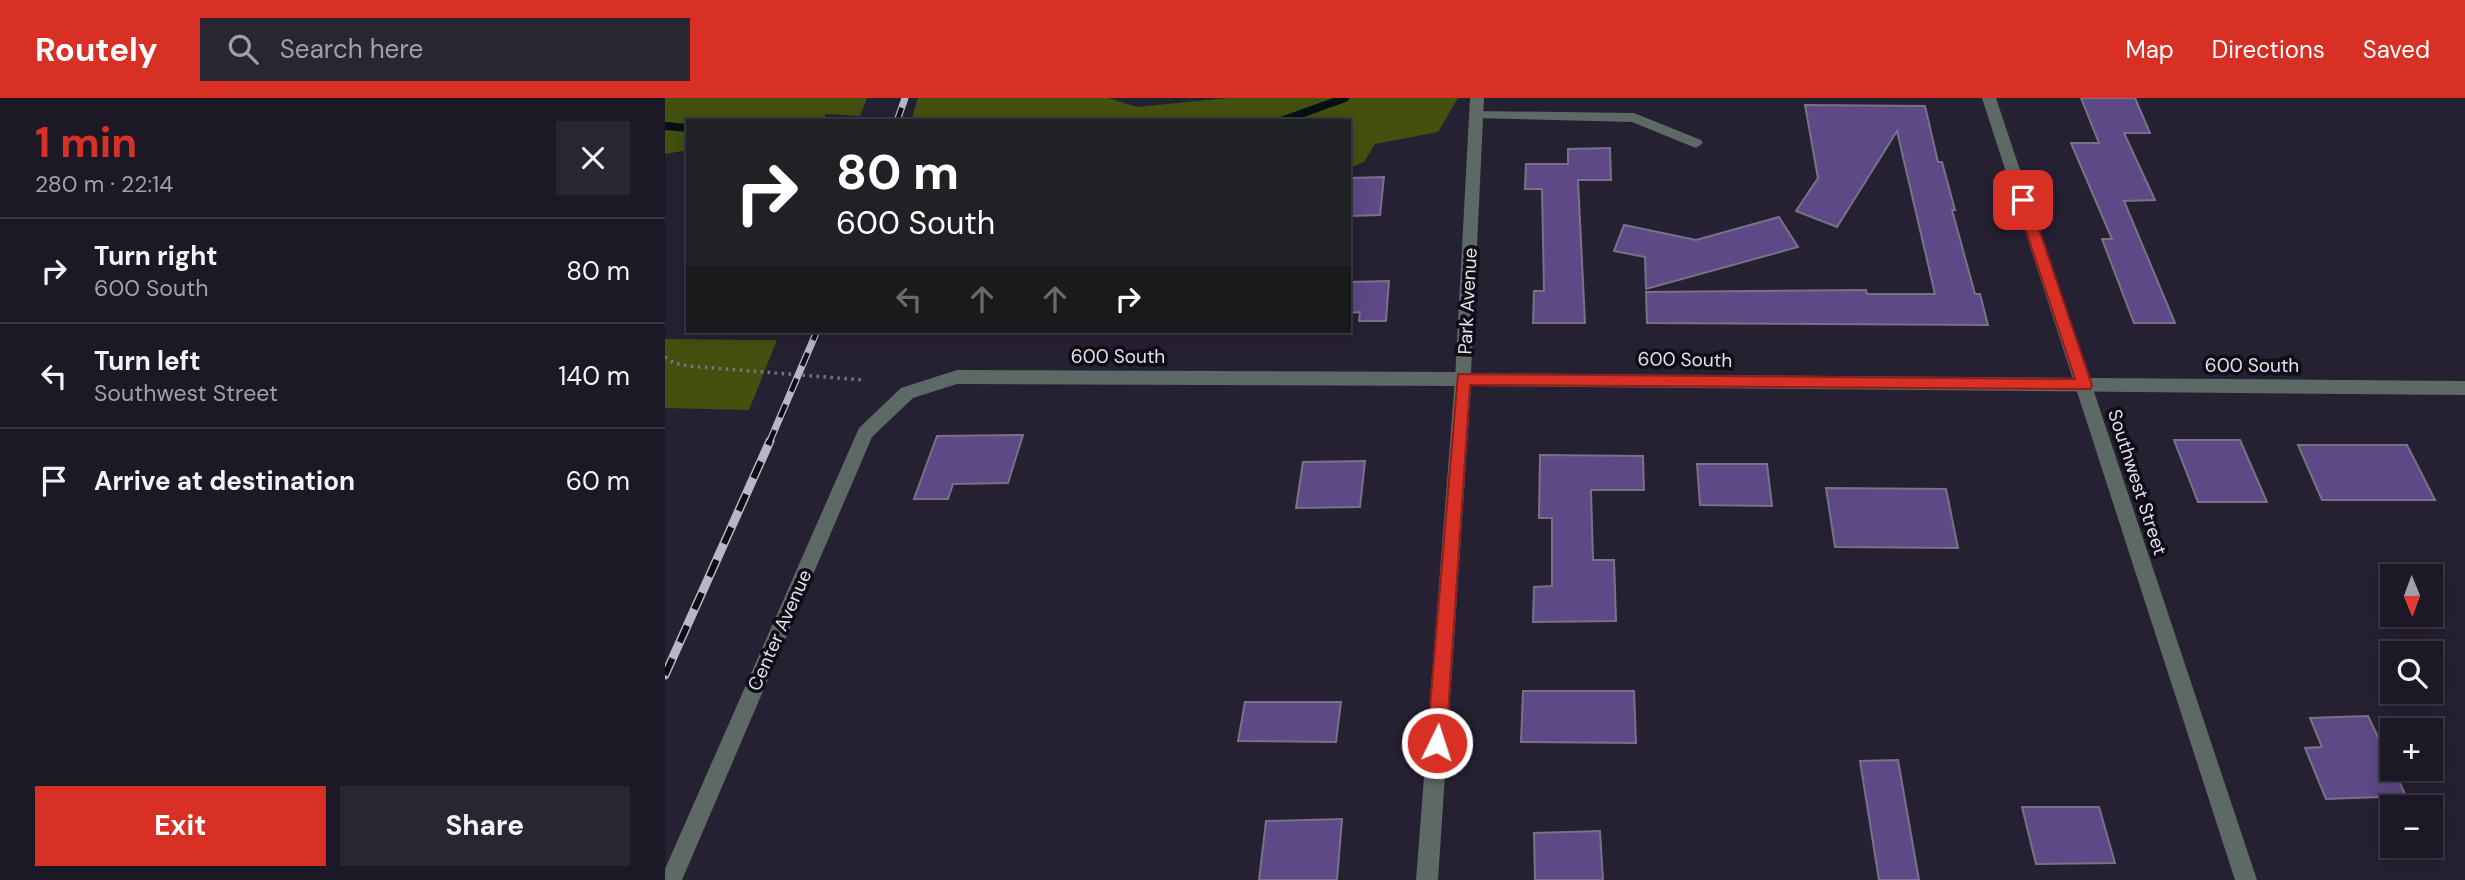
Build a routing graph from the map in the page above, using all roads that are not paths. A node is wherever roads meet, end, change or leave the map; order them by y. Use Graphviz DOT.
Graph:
graph roads {
  1 [pos="1477,98"];
  2 [pos="1989,98"];
  3 [pos="1476,115"];
  4 [pos="1696,143"];
  5 [pos="1463,379"];
  6 [pos="2085,385"];
  7 [pos="2465,388"];
  8 [pos="907,393"];
  9 [pos="671,880"];
  10 [pos="1426,880"];
  11 [pos="2246,880"];
  1 -- 3 [label="street, Park Avenue"];
  2 -- 6 [label="street, Southwest Street"];
  3 -- 4 [label="street"];
  3 -- 5 [label="street, Park Avenue"];
  5 -- 6 [label="street, 600 South"];
  5 -- 8 [label="street, 600 South"];
  5 -- 10 [label="street, Park Avenue"];
  6 -- 7 [label="street, 600 South"];
  6 -- 11 [label="street, Southwest Street"];
  8 -- 9 [label="street, Center Avenue"];
}
